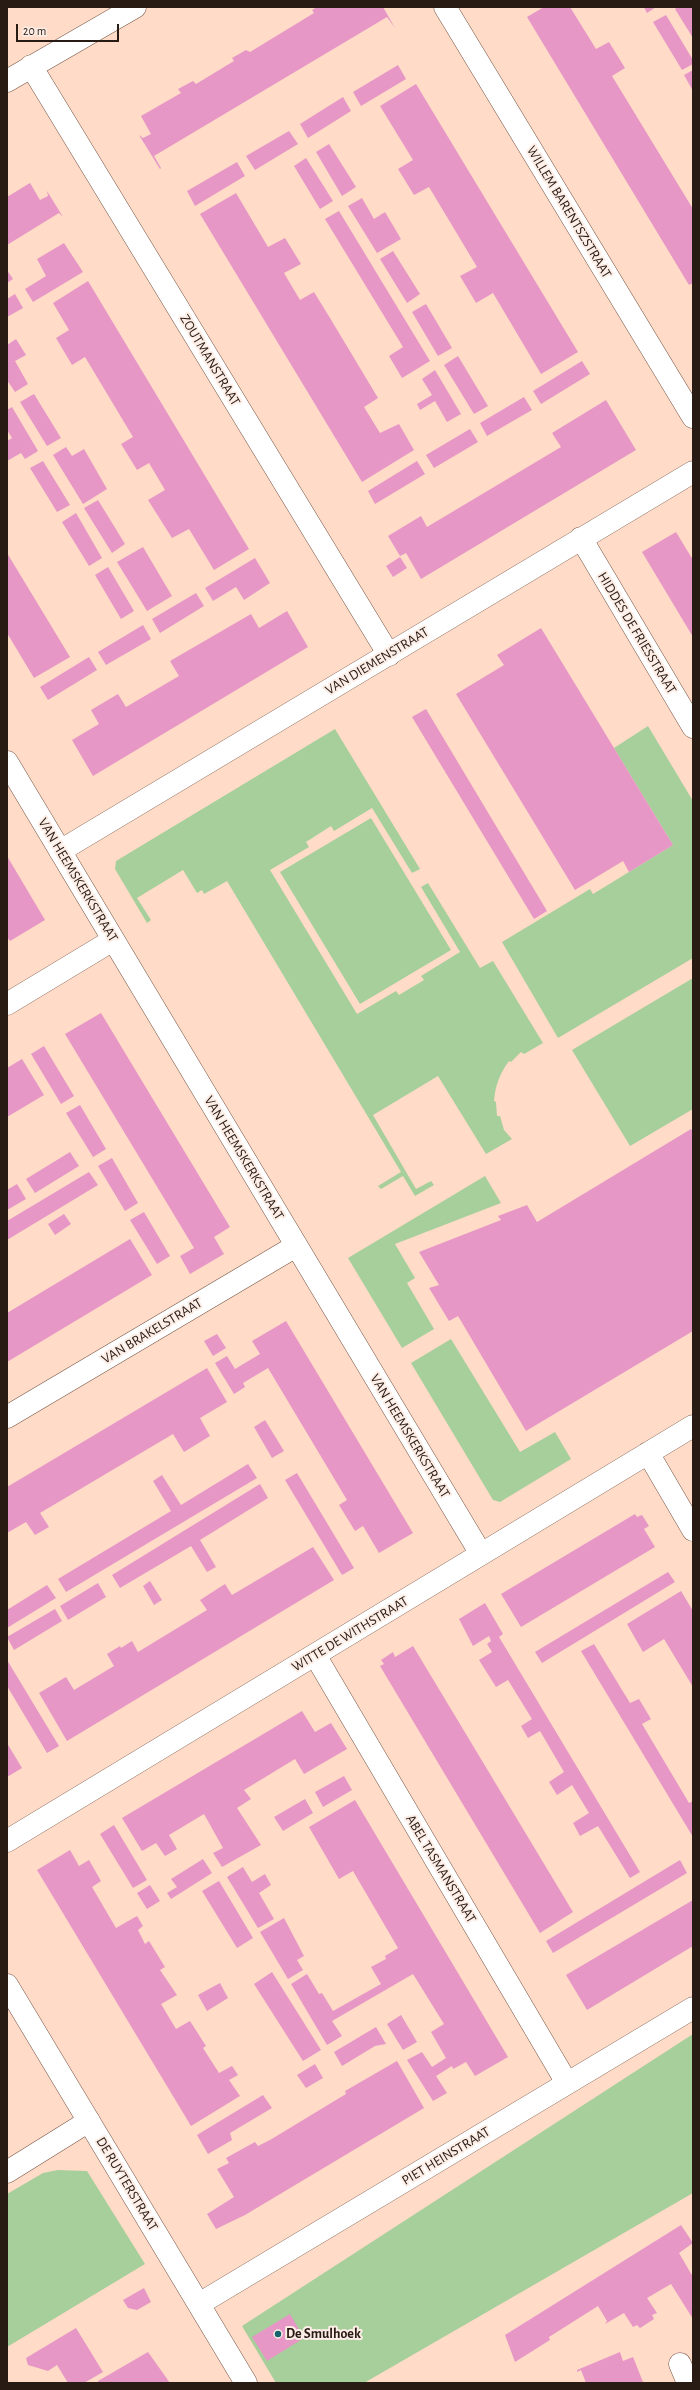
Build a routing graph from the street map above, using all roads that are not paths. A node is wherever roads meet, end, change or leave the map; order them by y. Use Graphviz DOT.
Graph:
graph roads {
  1 [pos="135,7"];
  2 [pos="445,7"];
  3 [pos="31,66"];
  4 [pos="7,81"];
  5 [pos="693,417"];
  6 [pos="693,472"];
  7 [pos="581,538"];
  8 [pos="389,654"];
  9 [pos="693,727"];
  10 [pos="7,762"];
  11 [pos="60,851"];
  12 [pos="113,940"];
  13 [pos="7,1004"];
  14 [pos="296,1246"];
  15 [pos="7,1417"];
  16 [pos="693,1426"];
  17 [pos="648,1453"];
  18 [pos="693,1530"];
  19 [pos="481,1554"];
  20 [pos="315,1655"];
  21 [pos="7,1841"];
  22 [pos="7,1985"];
  23 [pos="693,2008"];
  24 [pos="567,2083"];
  25 [pos="89,2122"];
  26 [pos="7,2172"];
  27 [pos="199,2304"];
  28 [pos="246,2383"];
  1 -- 3 [label="street"];
  2 -- 5 [label="street, WILLEM BARENTSZSTRAAT"];
  3 -- 4 [label="street"];
  3 -- 8 [label="street, ZOUTMANSTRAAT"];
  6 -- 7 [label="street, VAN DIEMENSTRAAT"];
  7 -- 8 [label="street, VAN DIEMENSTRAAT"];
  7 -- 9 [label="street, HIDDES DE FRIESSTRAAT"];
  8 -- 11 [label="street, VAN DIEMENSTRAAT"];
  10 -- 11 [label="street, VAN HEEMSKERKSTRAAT"];
  11 -- 12 [label="street, VAN HEEMSKERKSTRAAT"];
  12 -- 13 [label="street"];
  12 -- 14 [label="street, VAN HEEMSKERKSTRAAT"];
  14 -- 15 [label="street, VAN BRAKELSTRAAT"];
  14 -- 19 [label="street, VAN HEEMSKERKSTRAAT"];
  16 -- 17 [label="street, WITTE DE WITHSTRAAT"];
  17 -- 18 [label="street"];
  17 -- 19 [label="street, WITTE DE WITHSTRAAT"];
  19 -- 20 [label="street, WITTE DE WITHSTRAAT"];
  20 -- 21 [label="street, WITTE DE WITHSTRAAT"];
  20 -- 24 [label="street, ABEL TASMANSTRAAT"];
  22 -- 25 [label="street, DE RUYTERSTRAAT"];
  23 -- 24 [label="street, PIET HEINSTRAAT"];
  24 -- 27 [label="street, PIET HEINSTRAAT"];
  25 -- 26 [label="street"];
  25 -- 27 [label="street, DE RUYTERSTRAAT"];
  27 -- 28 [label="street, DE RUYTERSTRAAT"];
}
